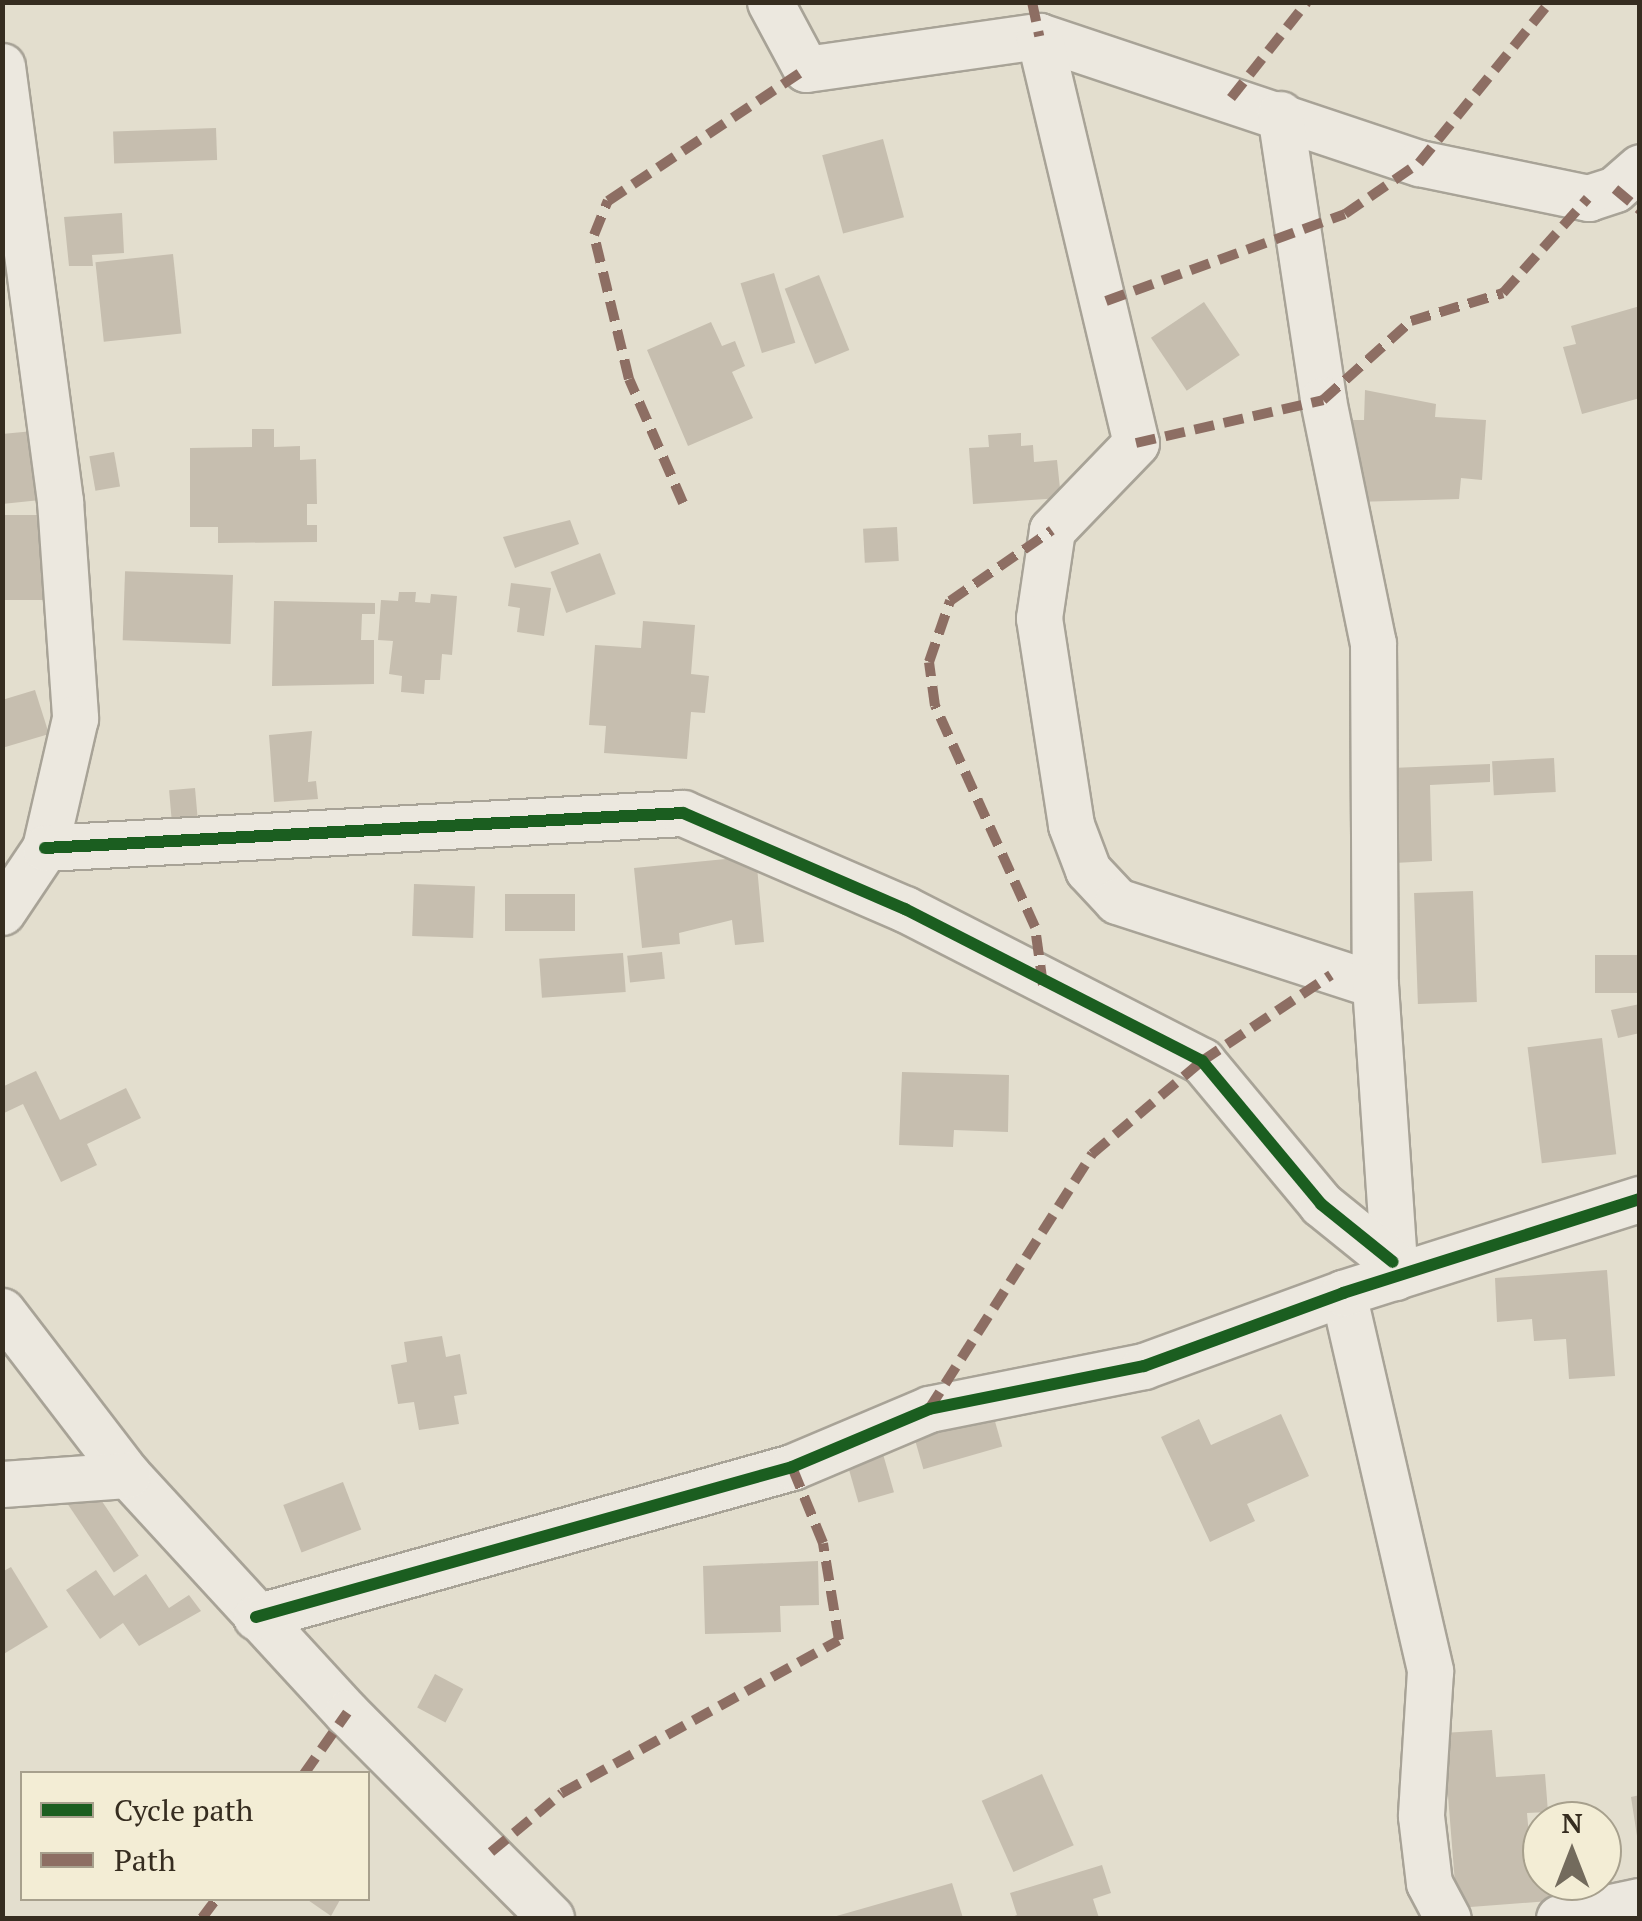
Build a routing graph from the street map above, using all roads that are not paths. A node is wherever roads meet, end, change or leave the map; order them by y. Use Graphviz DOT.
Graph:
graph roads {
  1 [pos="770,2"];
  2 [pos="1038,36"];
  3 [pos="4,80"];
  4 [pos="1280,114"];
  5 [pos="1640,167"];
  6 [pos="46,848"];
  7 [pos="2,912"];
  8 [pos="1375,985"];
  9 [pos="1640,1199"];
  10 [pos="1394,1270"];
  11 [pos="1343,1293"];
  12 [pos="2,1311"];
  13 [pos="128,1475"];
  14 [pos="2,1484"];
  15 [pos="256,1617"];
  16 [pos="1640,1901"];
  17 [pos="551,1918"];
  18 [pos="1448,1918"];
  19 [pos="1560,1918"];
  1 -- 2 [label="street"];
  2 -- 4 [label="street"];
  2 -- 8 [label="street"];
  3 -- 6 [label="street"];
  4 -- 5 [label="street"];
  4 -- 8 [label="street"];
  6 -- 7 [label="street"];
  6 -- 10 [label="street"];
  8 -- 10 [label="street"];
  9 -- 10 [label="street"];
  10 -- 11 [label="street"];
  11 -- 15 [label="street"];
  11 -- 18 [label="street"];
  12 -- 13 [label="street"];
  13 -- 14 [label="street"];
  13 -- 15 [label="street"];
  15 -- 17 [label="street"];
  16 -- 19 [label="street"];
}
